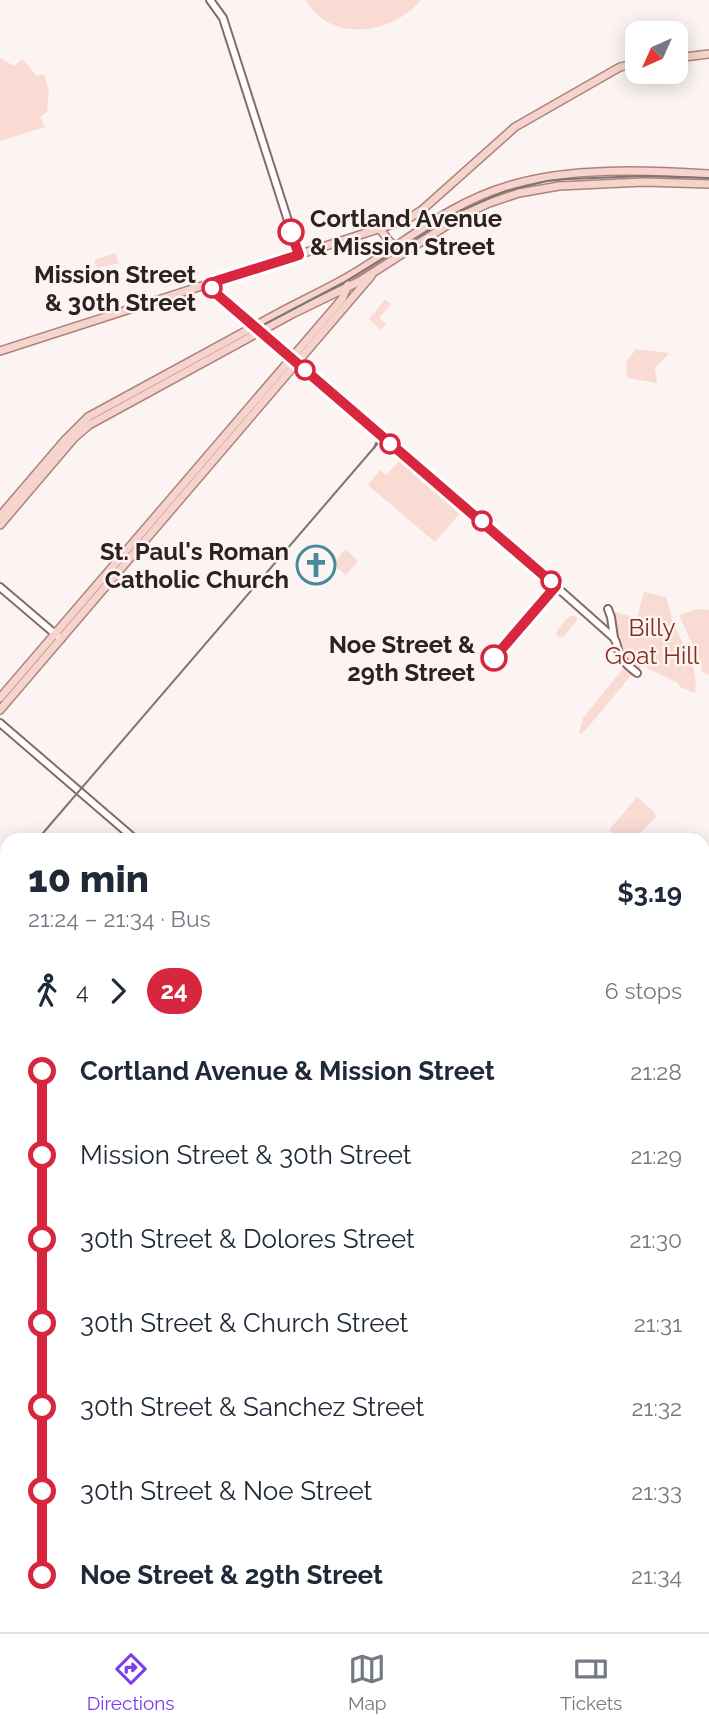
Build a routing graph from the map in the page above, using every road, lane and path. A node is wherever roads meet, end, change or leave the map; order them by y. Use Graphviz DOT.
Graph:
graph roads {
  1 [pos="210,0"];
  2 [pos="709,54"];
  3 [pos="688,57"];
  4 [pos="625,66"];
  5 [pos="709,174"];
  6 [pos="709,184"];
  7 [pos="383,228"];
  8 [pos="386,237"];
  9 [pos="396,245"];
  10 [pos="404,253"];
  11 [pos="383,254"];
  12 [pos="299,255"];
  13 [pos="358,271"];
  14 [pos="374,272"];
  15 [pos="210,283"];
  16 [pos="347,287"];
  17 [pos="326,297"];
  18 [pos="331,312"];
  19 [pos="326,324"];
  20 [pos="257,329"];
  21 [pos="0,351"];
  22 [pos="294,361"];
  23 [pos="67,441"];
  24 [pos="0,516"];
  25 [pos="0,525"];
  26 [pos="0,587"];
  27 [pos="608,609"];
  28 [pos="58,636"];
  29 [pos="614,638"];
  30 [pos="637,673"];
  31 [pos="0,698"];
  32 [pos="0,709"];
  33 [pos="0,723"];
  34 [pos="128,833"];
  1 -- 12 [label="street"];
  2 -- 3 [label="main road"];
  4 -- 7 [label="main road"];
  5 -- 9 [label="main road"];
  6 -- 10 [label="main road"];
  7 -- 8 [label="main road"];
  7 -- 9 [label="main road"];
  7 -- 12 [label="main road"];
  8 -- 9 [label="main road"];
  8 -- 11 [label="main road"];
  9 -- 10 [label="main road"];
  9 -- 11 [label="main road"];
  10 -- 14 [label="main road"];
  11 -- 13 [label="main road"];
  12 -- 15 [label="main road"];
  13 -- 16 [label="main road"];
  13 -- 20 [label="main road"];
  14 -- 16 [label="main road"];
  14 -- 19 [label="main road"];
  15 -- 20 [label="street"];
  15 -- 21 [label="main road"];
  16 -- 17 [label="main road"];
  16 -- 18 [label="main road"];
  17 -- 18 [label="main road"];
  17 -- 20 [label="main road"];
  18 -- 19 [label="main road"];
  19 -- 22 [label="main road"];
  20 -- 22 [label="street"];
  20 -- 23 [label="main road"];
  22 -- 28 [label="main road"];
  22 -- 29 [label="street"];
  23 -- 24 [label="main road"];
  23 -- 25 [label="main road"];
  26 -- 28 [label="street"];
  27 -- 29 [label="street"];
  28 -- 31 [label="main road"];
  28 -- 32 [label="main road"];
  29 -- 30 [label="street"];
  33 -- 34 [label="street"];
}
